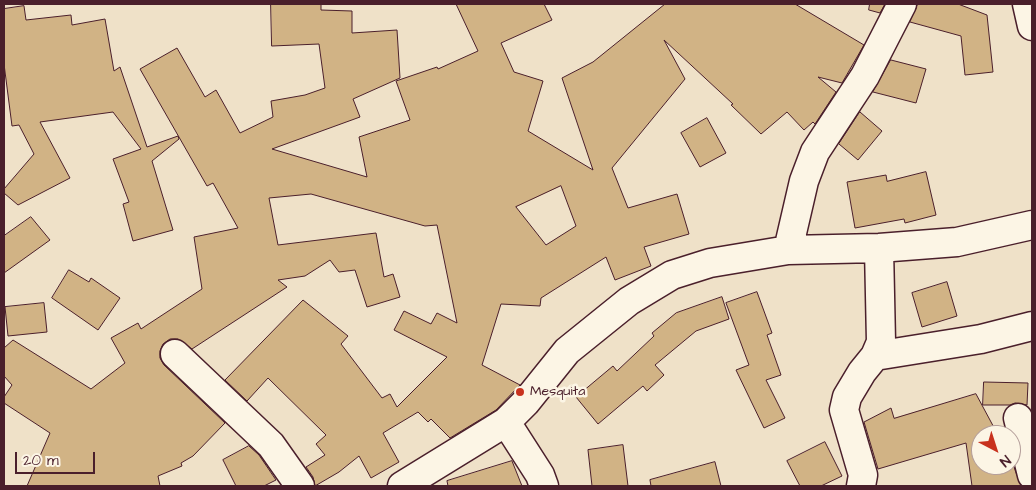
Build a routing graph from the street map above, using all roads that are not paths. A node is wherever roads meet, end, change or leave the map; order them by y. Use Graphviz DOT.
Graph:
graph roads {
  1 [pos="902,4"];
  2 [pos="1027,4"];
  3 [pos="1032,26"];
  4 [pos="1032,225"];
  5 [pos="879,248"];
  6 [pos="788,250"];
  7 [pos="1032,326"];
  8 [pos="175,354"];
  9 [pos="875,356"];
  10 [pos="1018,418"];
  11 [pos="506,422"];
  12 [pos="1032,475"];
  13 [pos="300,486"];
  14 [pos="402,486"];
  15 [pos="544,486"];
  16 [pos="861,486"];
  1 -- 6 [label="street"];
  2 -- 3 [label="street"];
  4 -- 5 [label="street"];
  5 -- 6 [label="street"];
  5 -- 9 [label="street"];
  6 -- 11 [label="street"];
  7 -- 9 [label="street"];
  8 -- 13 [label="street"];
  9 -- 16 [label="street"];
  10 -- 12 [label="street"];
  11 -- 14 [label="street"];
  11 -- 15 [label="street"];
}
